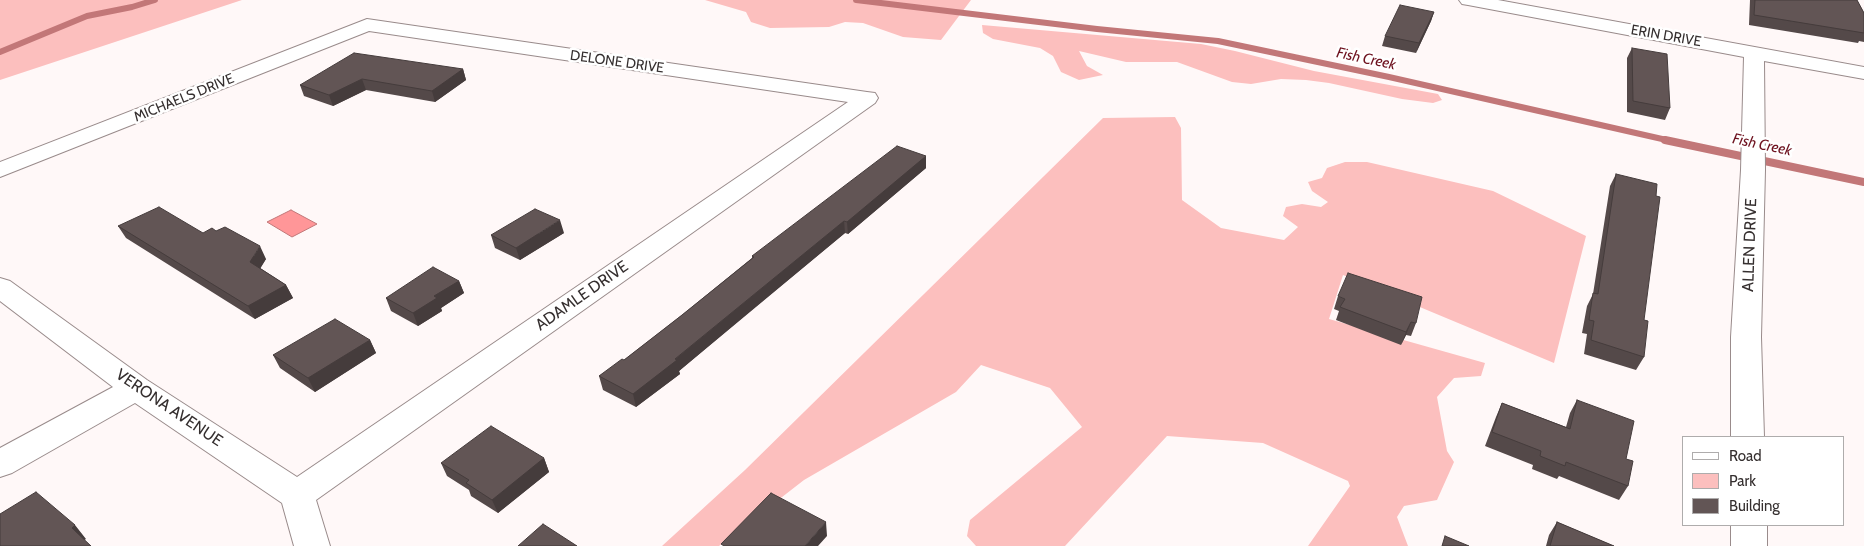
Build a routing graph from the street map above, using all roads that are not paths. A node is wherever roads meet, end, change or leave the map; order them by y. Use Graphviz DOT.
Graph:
graph roads {
  1 [pos="1468,0"];
  2 [pos="367,25"];
  3 [pos="1754,52"];
  4 [pos="1864,72"];
  5 [pos="867,98"];
  6 [pos="0,170"];
  7 [pos="0,287"];
  8 [pos="136,388"];
  9 [pos="1748,436"];
  10 [pos="0,464"];
  11 [pos="297,495"];
  12 [pos="1749,526"];
  13 [pos="312,546"];
  14 [pos="1749,546"];
  1 -- 3 [label="street, ERIN DRIVE"];
  2 -- 5 [label="street, DELONE DRIVE"];
  2 -- 6 [label="street, MICHAELS DRIVE"];
  3 -- 4 [label="street, ERIN DRIVE"];
  3 -- 9 [label="street, ALLEN DRIVE"];
  5 -- 11 [label="street, ADAMLE DRIVE"];
  7 -- 8 [label="street, VERONA AVENUE"];
  8 -- 10 [label="street"];
  8 -- 11 [label="street, VERONA AVENUE"];
  11 -- 13 [label="street"];
  12 -- 14 [label="street"];
}
